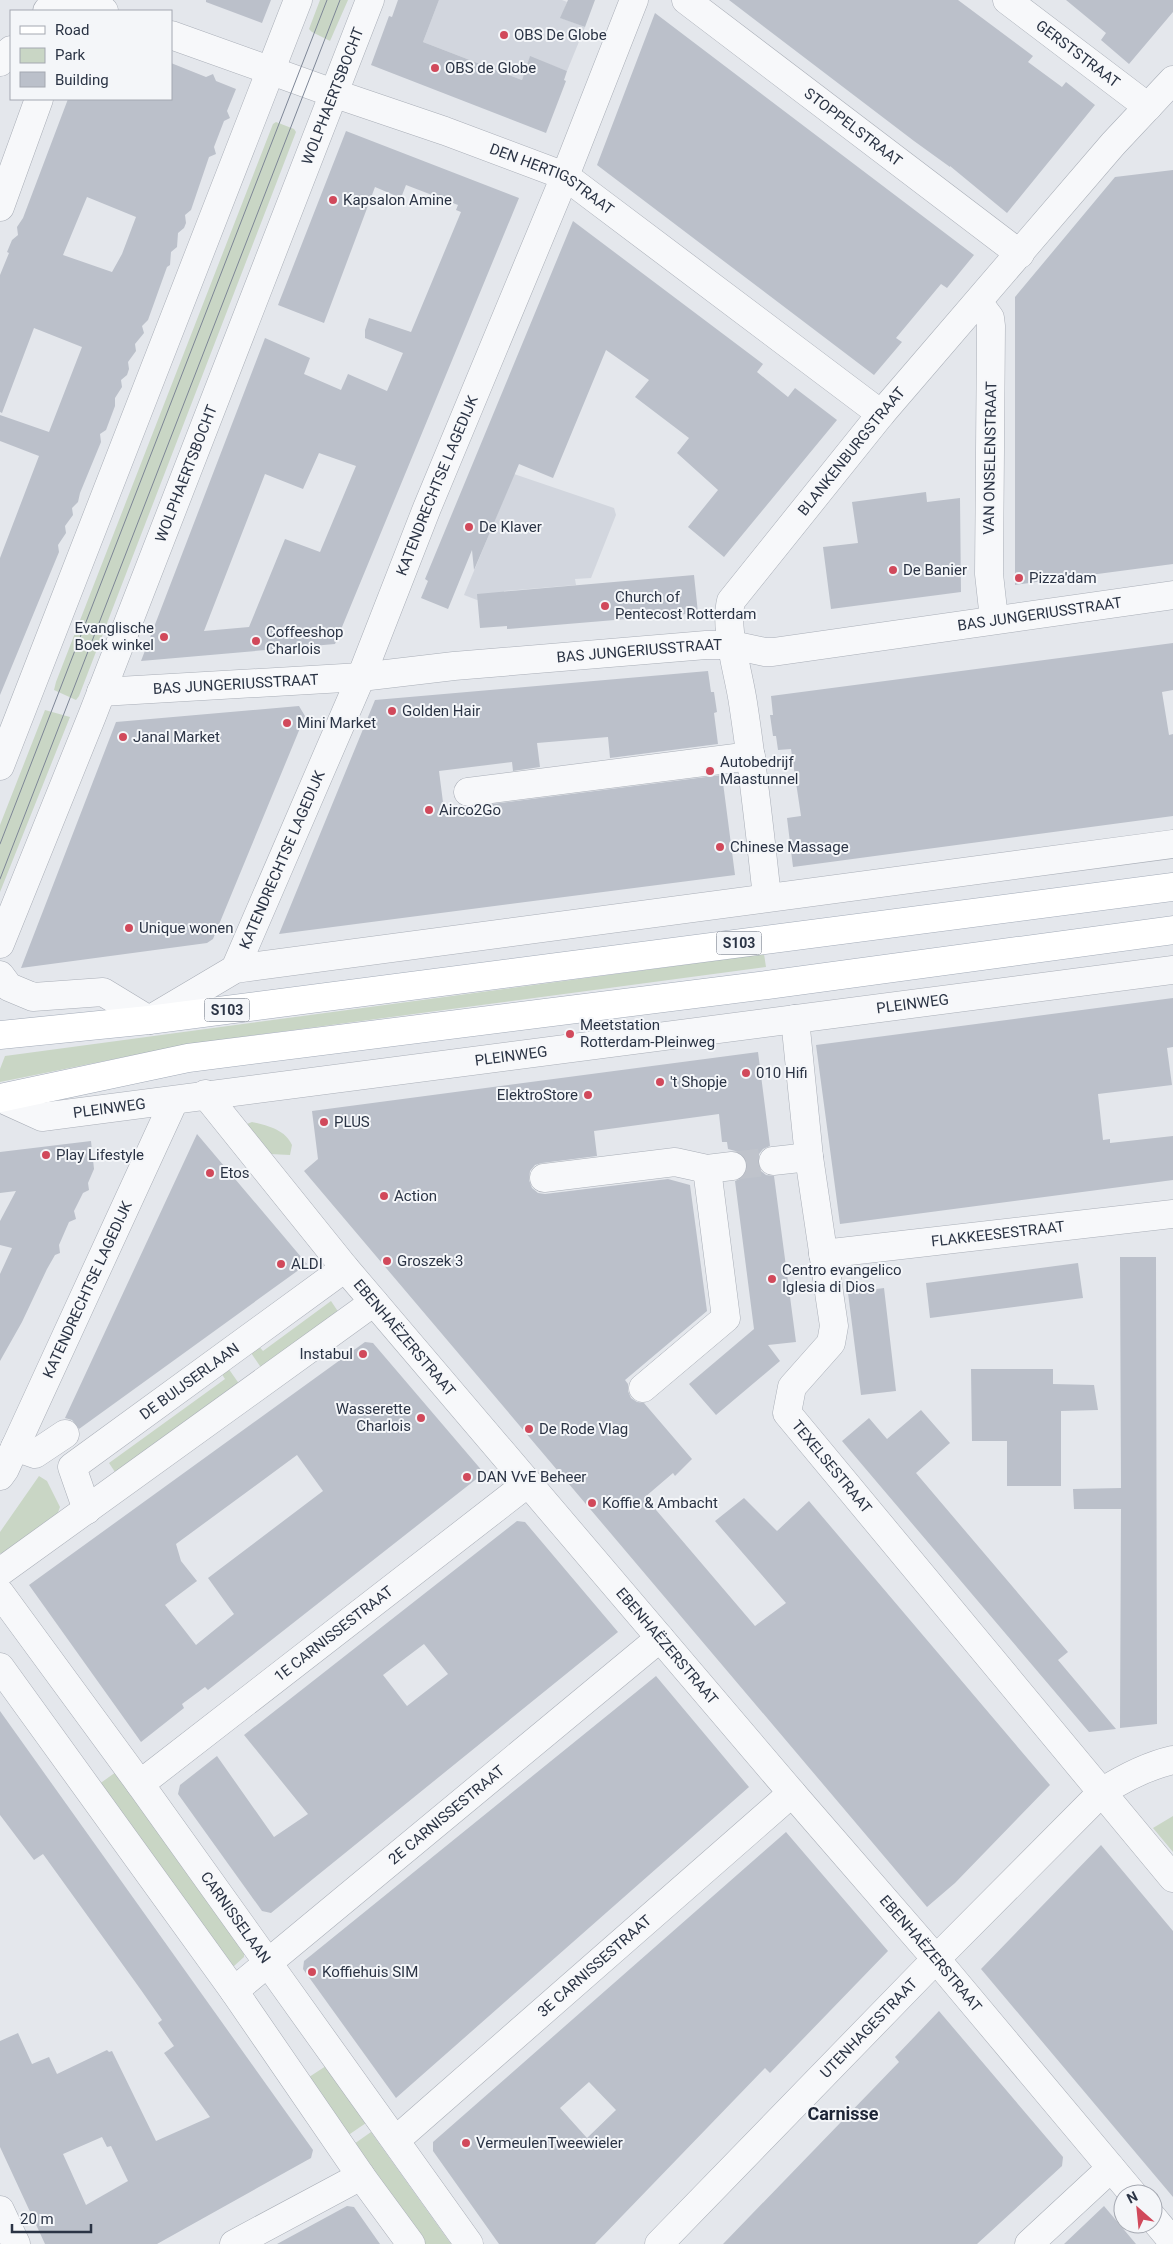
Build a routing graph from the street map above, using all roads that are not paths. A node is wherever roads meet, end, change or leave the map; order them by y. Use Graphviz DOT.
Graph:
graph roads {
  1 [pos="56,0"];
  2 [pos="73,0"];
  3 [pos="298,0"];
  4 [pos="370,0"];
  5 [pos="634,0"];
  6 [pos="686,0"];
  7 [pos="1007,0"];
  8 [pos="48,10"];
  9 [pos="101,10"];
  10 [pos="172,35"];
  11 [pos="10,51"];
  12 [pos="0,62"];
  13 [pos="271,70"];
  14 [pos="1173,80"];
  15 [pos="333,93"];
  16 [pos="39,100"];
  17 [pos="1148,107"];
  18 [pos="566,176"];
  19 [pos="0,207"];
  20 [pos="1020,254"];
  21 [pos="978,302"];
  22 [pos="881,414"];
  23 [pos="1173,595"];
  24 [pos="994,619"];
  25 [pos="732,645"];
  26 [pos="361,676"];
  27 [pos="101,692"];
  28 [pos="12,707"];
  29 [pos="751,756"];
  30 [pos="0,766"];
  31 [pos="468,792"];
  32 [pos="1173,844"];
  33 [pos="1173,887"];
  34 [pos="767,897"];
  35 [pos="1173,930"];
  36 [pos="0,944"];
  37 [pos="235,969"];
  38 [pos="1173,970"];
  39 [pos="0,975"];
  40 [pos="795,1019"];
  41 [pos="149,1020"];
  42 [pos="0,1035"];
  43 [pos="206,1094"];
  44 [pos="0,1098"];
  45 [pos="174,1101"];
  46 [pos="809,1156"];
  47 [pos="773,1161"];
  48 [pos="544,1178"];
  49 [pos="1173,1214"];
  50 [pos="823,1254"];
  51 [pos="345,1268"];
  52 [pos="374,1302"];
  53 [pos="643,1388"];
  54 [pos="65,1434"];
  55 [pos="15,1447"];
  56 [pos="0,1476"];
  57 [pos="528,1483"];
  58 [pos="87,1510"];
  59 [pos="0,1572"];
  60 [pos="0,1593"];
  61 [pos="660,1638"];
  62 [pos="0,1666"];
  63 [pos="1173,1760"];
  64 [pos="140,1784"];
  65 [pos="1102,1792"];
  66 [pos="792,1793"];
  67 [pos="1173,1878"];
  68 [pos="936,1958"];
  69 [pos="268,1965"];
  70 [pos="234,1991"];
  71 [pos="396,2140"];
  72 [pos="1111,2168"];
  73 [pos="361,2176"];
  74 [pos="1125,2184"];
  75 [pos="0,2210"];
  76 [pos="1163,2230"];
  77 [pos="1173,2242"];
  78 [pos="16,2244"];
  79 [pos="234,2244"];
  80 [pos="411,2244"];
  81 [pos="469,2244"];
  82 [pos="660,2244"];
  83 [pos="1029,2244"];
  1 -- 8 [label="street"];
  2 -- 9 [label="street"];
  3 -- 13 [label="street"];
  4 -- 15 [label="street, WOLPHAERTSBOCHT"];
  5 -- 18 [label="street, KATENDRECHTSE LAGEDIJK"];
  6 -- 20 [label="street, STOPPELSTRAAT"];
  7 -- 17 [label="street, GERSTSTRAAT"];
  10 -- 13 [label="street, DEN HERTIGSTRAAT"];
  11 -- 12 [label="street"];
  13 -- 15 [label="street, DEN HERTIGSTRAAT"];
  13 -- 28 [label="street"];
  14 -- 17 [label="street, BLANKENBURGSTRAAT"];
  15 -- 18 [label="street, DEN HERTIGSTRAAT"];
  15 -- 27 [label="street, WOLPHAERTSBOCHT"];
  16 -- 19 [label="street"];
  17 -- 20 [label="street, BLANKENBURGSTRAAT"];
  18 -- 22 [label="street, DEN HERTIGSTRAAT"];
  18 -- 26 [label="street, KATENDRECHTSE LAGEDIJK"];
  20 -- 21 [label="street, BLANKENBURGSTRAAT"];
  21 -- 22 [label="street, BLANKENBURGSTRAAT"];
  21 -- 24 [label="street, VAN ONSELENSTRAAT"];
  22 -- 25 [label="street, BLANKENBURGSTRAAT"];
  23 -- 24 [label="street, BAS JUNGERIUSSTRAAT"];
  24 -- 25 [label="street, BAS JUNGERIUSSTRAAT"];
  25 -- 26 [label="street, BAS JUNGERIUSSTRAAT"];
  25 -- 29 [label="street, BLANKENBURGSTRAAT"];
  26 -- 27 [label="street, BAS JUNGERIUSSTRAAT"];
  26 -- 37 [label="street, KATENDRECHTSE LAGEDIJK"];
  27 -- 36 [label="street, WOLPHAERTSBOCHT"];
  28 -- 30 [label="street"];
  29 -- 31 [label="street"];
  29 -- 34 [label="street, BLANKENBURGSTRAAT"];
  32 -- 34 [label="street"];
  33 -- 41 [label="main road, S103"];
  34 -- 37 [label="street"];
  35 -- 44 [label="main road, PLEINWEG"];
  37 -- 41 [label="street"];
  38 -- 40 [label="street, PLEINWEG"];
  39 -- 41 [label="street"];
  40 -- 43 [label="street, PLEINWEG"];
  40 -- 46 [label="street, TEXELSESTRAAT"];
  41 -- 42 [label="main road, S103"];
  43 -- 45 [label="street, PLEINWEG"];
  43 -- 51 [label="street, EBENHAËZERSTRAAT"];
  44 -- 45 [label="street, PLEINWEG"];
  45 -- 55 [label="street, KATENDRECHTSE LAGEDIJK"];
  46 -- 47 [label="street"];
  46 -- 50 [label="street, TEXELSESTRAAT"];
  48 -- 53 [label="street"];
  49 -- 50 [label="street, FLAKKEESESTRAAT"];
  50 -- 65 [label="street, TEXELSESTRAAT"];
  51 -- 52 [label="street, EBENHAËZERSTRAAT"];
  51 -- 58 [label="street, DE BUIJSERLAAN"];
  52 -- 57 [label="street, EBENHAËZERSTRAAT"];
  52 -- 58 [label="street"];
  54 -- 55 [label="street"];
  55 -- 56 [label="street, KATENDRECHTSE LAGEDIJK"];
  57 -- 61 [label="street, EBENHAËZERSTRAAT"];
  57 -- 64 [label="street, 1E CARNISSESTRAAT"];
  58 -- 59 [label="street"];
  60 -- 64 [label="street, CARNISSELAAN"];
  61 -- 66 [label="street, EBENHAËZERSTRAAT"];
  61 -- 69 [label="street, 2E CARNISSESTRAAT"];
  62 -- 70 [label="street"];
  63 -- 65 [label="street, UTENHAGESTRAAT"];
  64 -- 69 [label="street, CARNISSELAAN"];
  65 -- 67 [label="street"];
  65 -- 68 [label="street, UTENHAGESTRAAT"];
  66 -- 68 [label="street, EBENHAËZERSTRAAT"];
  66 -- 71 [label="street, 3E CARNISSESTRAAT"];
  68 -- 72 [label="street, EBENHAËZERSTRAAT"];
  68 -- 82 [label="street, UTENHAGESTRAAT"];
  69 -- 70 [label="street, 2E CARNISSESTRAAT"];
  69 -- 71 [label="street, CARNISSELAAN"];
  70 -- 73 [label="street"];
  71 -- 81 [label="street, CARNISSELAAN"];
  72 -- 74 [label="street, EBENHAËZERSTRAAT"];
  72 -- 83 [label="street"];
  73 -- 79 [label="street"];
  73 -- 80 [label="street"];
  75 -- 78 [label="street"];
  76 -- 77 [label="street"];
}
